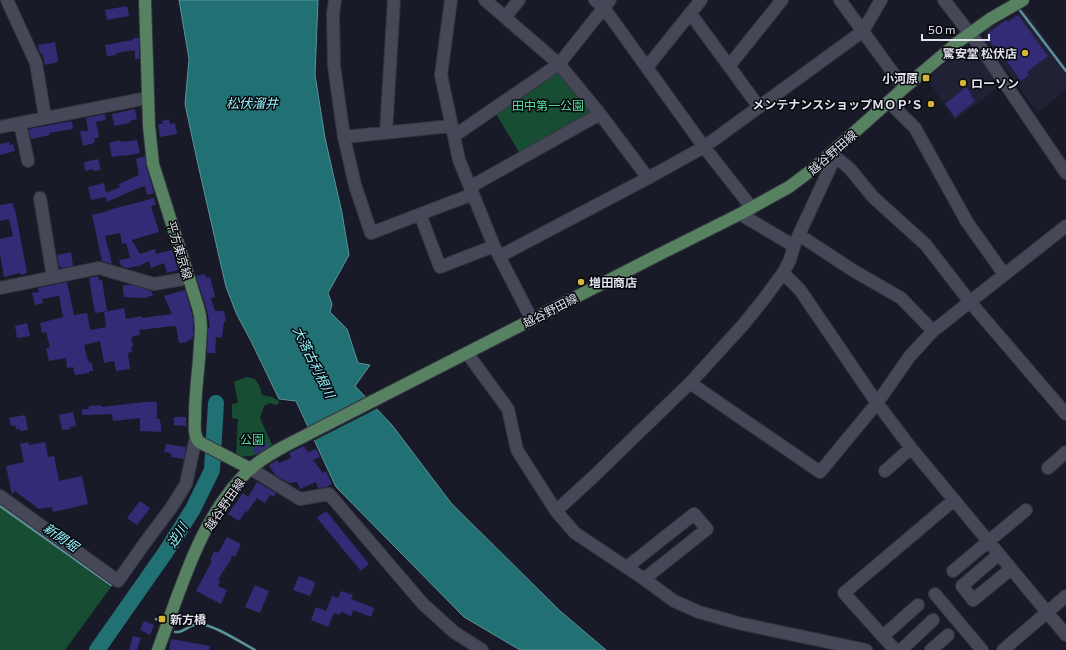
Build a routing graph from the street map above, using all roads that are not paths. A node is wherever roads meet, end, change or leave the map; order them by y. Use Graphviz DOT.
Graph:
graph roads {
  1 [pos="7,0"];
  2 [pos="145,0"];
  3 [pos="335,0"];
  4 [pos="394,0"];
  5 [pos="451,0"];
  6 [pos="484,0"];
  7 [pos="519,0"];
  8 [pos="701,0"];
  9 [pos="782,0"];
  10 [pos="840,0"];
  11 [pos="881,0"];
  12 [pos="944,0"];
  13 [pos="1022,0"];
  14 [pos="603,3"];
  15 [pos="690,13"];
  16 [pos="505,17"];
  17 [pos="863,31"];
  18 [pos="970,33"];
  19 [pos="560,64"];
  20 [pos="729,66"];
  21 [pos="647,67"];
  22 [pos="904,88"];
  23 [pos="147,98"];
  24 [pos="889,102"];
  25 [pos="759,107"];
  26 [pos="600,114"];
  27 [pos="45,117"];
  28 [pos="20,123"];
  29 [pos="0,127"];
  30 [pos="453,131"];
  31 [pos="386,132"];
  32 [pos="344,137"];
  33 [pos="704,147"];
  34 [pos="833,155"];
  35 [pos="28,161"];
  36 [pos="1066,173"];
  37 [pos="648,178"];
  38 [pos="471,191"];
  39 [pos="40,198"];
  40 [pos="752,208"];
  41 [pos="420,214"];
  42 [pos="740,214"];
  43 [pos="1066,226"];
  44 [pos="799,235"];
  45 [pos="794,246"];
  46 [pos="497,251"];
  47 [pos="784,273"];
  48 [pos="1004,274"];
  49 [pos="54,277"];
  50 [pos="189,278"];
  51 [pos="0,288"];
  52 [pos="970,302"];
  53 [pos="532,320"];
  54 [pos="933,331"];
  55 [pos="467,353"];
  56 [pos="690,384"];
  57 [pos="877,403"];
  58 [pos="1064,408"];
  59 [pos="196,437"];
  60 [pos="911,448"];
  61 [pos="1066,452"];
  62 [pos="251,468"];
  63 [pos="1048,468"];
  64 [pos="884,471"];
  65 [pos="0,496"];
  66 [pos="954,500"];
  67 [pos="1026,510"];
  68 [pos="556,511"];
  69 [pos="988,541"];
  70 [pos="999,554"];
  71 [pos="627,567"];
  72 [pos="1011,569"];
  73 [pos="953,572"];
  74 [pos="644,579"];
  75 [pos="935,594"];
  76 [pos="1066,596"];
  77 [pos="918,605"];
  78 [pos="1047,613"];
  79 [pos="933,620"];
  80 [pos="1066,635"];
  81 [pos="883,636"];
  82 [pos="948,636"];
  83 [pos="158,650"];
  84 [pos="482,650"];
  85 [pos="866,650"];
  86 [pos="895,650"];
  87 [pos="901,650"];
  88 [pos="931,650"];
  89 [pos="982,650"];
  90 [pos="1003,650"];
  1 -- 27 [label="street"];
  2 -- 23 [label="main road, 平方東京線"];
  3 -- 32 [label="street"];
  4 -- 31 [label="street"];
  5 -- 30 [label="street"];
  6 -- 16 [label="street"];
  7 -- 16 [label="street"];
  8 -- 15 [label="street"];
  9 -- 20 [label="street"];
  10 -- 17 [label="street"];
  11 -- 17 [label="street"];
  12 -- 18 [label="street"];
  13 -- 18 [label="main road, 越谷野田線"];
  14 -- 19 [label="street"];
  14 -- 21 [label="street"];
  15 -- 20 [label="street"];
  15 -- 21 [label="street"];
  16 -- 19 [label="street"];
  17 -- 22 [label="street"];
  17 -- 25 [label="street"];
  18 -- 22 [label="main road, 越谷野田線"];
  18 -- 36 [label="street"];
  19 -- 26 [label="street"];
  19 -- 30 [label="street"];
  20 -- 25 [label="street"];
  21 -- 33 [label="street"];
  22 -- 24 [label="main road, 越谷野田線"];
  23 -- 27 [label="street"];
  23 -- 50 [label="main road, 平方東京線"];
  24 -- 34 [label="main road, 越谷野田線"];
  24 -- 48 [label="street"];
  25 -- 33 [label="street"];
  26 -- 37 [label="street"];
  26 -- 38 [label="street"];
  27 -- 28 [label="street"];
  28 -- 29 [label="street"];
  28 -- 35 [label="street"];
  30 -- 31 [label="street"];
  30 -- 38 [label="street"];
  31 -- 32 [label="street"];
  32 -- 41 [label="street"];
  33 -- 37 [label="street"];
  33 -- 40 [label="street"];
  34 -- 40 [label="main road, 越谷野田線"];
  34 -- 44 [label="street"];
  34 -- 52 [label="street"];
  37 -- 46 [label="street"];
  38 -- 41 [label="street"];
  38 -- 46 [label="street"];
  39 -- 49 [label="street"];
  40 -- 42 [label="main road, 越谷野田線"];
  41 -- 46 [label="street"];
  42 -- 45 [label="street"];
  42 -- 53 [label="main road, 越谷野田線"];
  43 -- 48 [label="street"];
  44 -- 45 [label="street"];
  44 -- 54 [label="street"];
  45 -- 47 [label="street"];
  46 -- 53 [label="street"];
  47 -- 56 [label="street"];
  47 -- 57 [label="street"];
  48 -- 52 [label="street"];
  49 -- 50 [label="street"];
  49 -- 51 [label="street"];
  50 -- 59 [label="main road, 平方東京線"];
  52 -- 54 [label="street"];
  52 -- 58 [label="street"];
  53 -- 55 [label="main road, 越谷野田線"];
  54 -- 57 [label="street"];
  55 -- 62 [label="main road, 越谷野田線"];
  55 -- 68 [label="street"];
  56 -- 57 [label="street"];
  56 -- 68 [label="street"];
  57 -- 60 [label="street"];
  59 -- 62 [label="main road"];
  59 -- 65 [label="street"];
  60 -- 64 [label="street"];
  60 -- 66 [label="street"];
  61 -- 63 [label="street"];
  62 -- 83 [label="main road, 越谷野田線"];
  62 -- 84 [label="street"];
  66 -- 69 [label="street"];
  66 -- 81 [label="street"];
  67 -- 69 [label="street"];
  68 -- 71 [label="street"];
  69 -- 70 [label="street"];
  69 -- 73 [label="street"];
  70 -- 72 [label="street"];
  70 -- 72 [label="street"];
  71 -- 74 [label="street"];
  71 -- 74 [label="street"];
  72 -- 78 [label="street"];
  74 -- 85 [label="street"];
  75 -- 89 [label="street"];
  76 -- 78 [label="street"];
  77 -- 81 [label="street"];
  78 -- 80 [label="street"];
  78 -- 90 [label="street"];
  79 -- 87 [label="street"];
  81 -- 86 [label="street"];
  82 -- 88 [label="street"];
}
